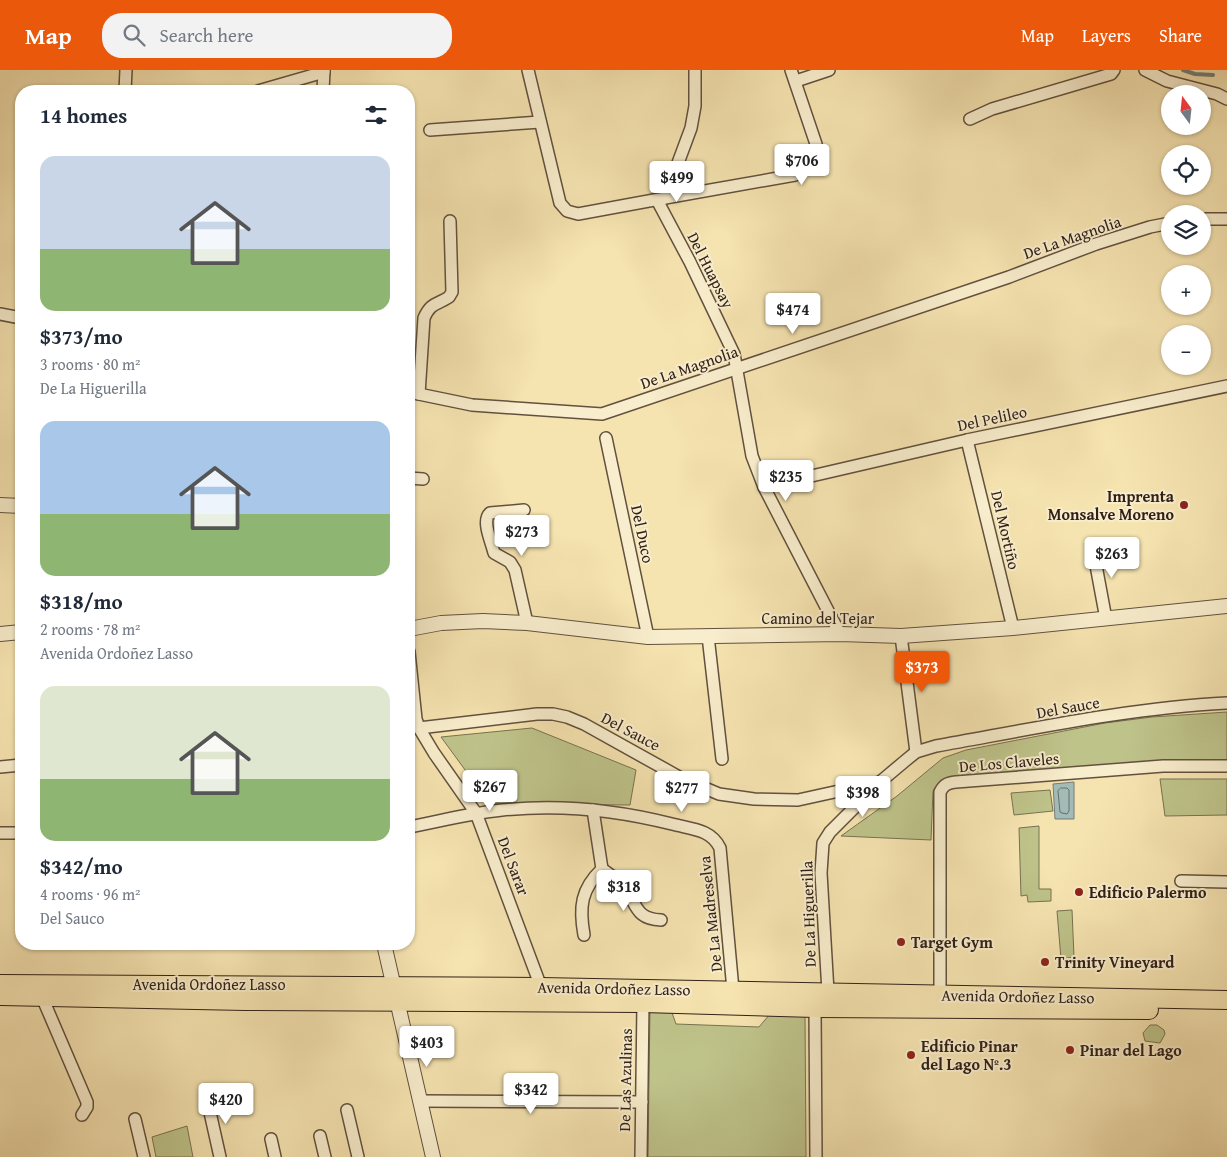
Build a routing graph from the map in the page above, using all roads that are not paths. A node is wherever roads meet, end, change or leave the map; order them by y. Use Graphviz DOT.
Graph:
graph roads {
  1 [pos="126,70"];
  2 [pos="528,70"];
  3 [pos="695,70"];
  4 [pos="791,70"];
  5 [pos="829,70"];
  6 [pos="1114,70"];
  7 [pos="1145,70"];
  8 [pos="324,71"];
  9 [pos="796,81"];
  10 [pos="125,85"];
  11 [pos="278,85"];
  12 [pos="323,85"];
  13 [pos="1227,99"];
  14 [pos="970,119"];
  15 [pos="540,122"];
  16 [pos="430,130"];
  17 [pos="661,199"];
  18 [pos="1211,219"];
  19 [pos="1227,219"];
  20 [pos="450,221"];
  21 [pos="1161,225"];
  22 [pos="0,314"];
  23 [pos="15,317"];
  24 [pos="736,368"];
  25 [pos="415,386"];
  26 [pos="1227,386"];
  27 [pos="415,393"];
  28 [pos="606,438"];
  29 [pos="968,440"];
  30 [pos="415,478"];
  31 [pos="423,479"];
  32 [pos="764,487"];
  33 [pos="0,505"];
  34 [pos="15,506"];
  35 [pos="524,510"];
  36 [pos="1092,544"];
  37 [pos="1227,606"];
  38 [pos="1106,619"];
  39 [pos="527,623"];
  40 [pos="415,628"];
  41 [pos="1013,628"];
  42 [pos="15,633"];
  43 [pos="0,634"];
  44 [pos="840,634"];
  45 [pos="708,636"];
  46 [pos="901,636"];
  47 [pos="648,637"];
  48 [pos="1227,703"];
  49 [pos="415,722"];
  50 [pos="916,752"];
  51 [pos="722,759"];
  52 [pos="15,766"];
  53 [pos="1227,766"];
  54 [pos="0,767"];
  55 [pos="880,782"];
  56 [pos="593,810"];
  57 [pos="476,813"];
  58 [pos="415,826"];
  59 [pos="0,833"];
  60 [pos="15,833"];
  61 [pos="602,869"];
  62 [pos="1181,882"];
  63 [pos="1227,882"];
  64 [pos="660,920"];
  65 [pos="584,935"];
  66 [pos="385,950"];
  67 [pos="0,984"];
  68 [pos="541,986"];
  69 [pos="734,990"];
  70 [pos="828,992"];
  71 [pos="395,993"];
  72 [pos="940,994"];
  73 [pos="0,996"];
  74 [pos="42,997"];
  75 [pos="1227,1000"];
  76 [pos="643,1003"];
  77 [pos="815,1008"];
  78 [pos="1227,1011"];
  79 [pos="207,1099"];
  80 [pos="420,1101"];
  81 [pos="642,1102"];
  82 [pos="347,1110"];
  83 [pos="82,1115"];
  84 [pos="135,1119"];
  85 [pos="320,1136"];
  86 [pos="271,1139"];
  87 [pos="144,1157"];
  88 [pos="220,1157"];
  89 [pos="275,1157"];
  90 [pos="325,1157"];
  91 [pos="358,1157"];
  92 [pos="433,1157"];
  93 [pos="641,1157"];
  94 [pos="816,1157"];
  1 -- 10 [label="street"];
  2 -- 15 [label="street"];
  3 -- 17 [label="street"];
  4 -- 9 [label="street"];
  5 -- 9 [label="street"];
  6 -- 14 [label="street"];
  7 -- 13 [label="street"];
  8 -- 11 [label="street"];
  8 -- 12 [label="street"];
  9 -- 17 [label="street"];
  15 -- 16 [label="street"];
  15 -- 17 [label="street"];
  17 -- 24 [label="street, Del Huapsay"];
  18 -- 19 [label="street"];
  20 -- 25 [label="street"];
  21 -- 24 [label="street, De La Magnolia"];
  22 -- 23 [label="street"];
  24 -- 27 [label="street, De La Magnolia"];
  24 -- 32 [label="street, Del Huapsay"];
  26 -- 29 [label="street, Del Pelileo"];
  28 -- 47 [label="street, Del Duco"];
  29 -- 32 [label="street, Del Pelileo"];
  29 -- 41 [label="street, Del Mortiño"];
  30 -- 31 [label="street"];
  32 -- 44 [label="street, Del Huapsay"];
  33 -- 34 [label="street"];
  35 -- 39 [label="street"];
  36 -- 38 [label="street"];
  37 -- 38 [label="street, Camino del Tejar"];
  38 -- 41 [label="street, Camino del Tejar"];
  39 -- 40 [label="street, Camino del Tejar"];
  39 -- 47 [label="street, Camino del Tejar"];
  41 -- 46 [label="street, Camino del Tejar"];
  42 -- 43 [label="street"];
  44 -- 45 [label="street, Camino del Tejar"];
  44 -- 46 [label="street, Camino del Tejar"];
  45 -- 47 [label="street, Camino del Tejar"];
  45 -- 51 [label="street"];
  46 -- 50 [label="street"];
  48 -- 50 [label="street, Del Sauce"];
  49 -- 55 [label="street, Del Sauce"];
  49 -- 57 [label="street, Del Sarar"];
  50 -- 55 [label="street, De La Higuerilla"];
  52 -- 54 [label="street"];
  53 -- 72 [label="street, De Los Claveles"];
  55 -- 70 [label="street, De La Higuerilla"];
  56 -- 57 [label="street, De La Madreselva"];
  56 -- 61 [label="street"];
  56 -- 69 [label="street, De La Madreselva"];
  57 -- 58 [label="street, De La Madreselva"];
  57 -- 68 [label="street, Del Sarar"];
  59 -- 60 [label="street"];
  61 -- 64 [label="street"];
  61 -- 65 [label="street"];
  62 -- 63 [label="street"];
  66 -- 71 [label="street"];
  67 -- 71 [label="main road, Avenida Ordoñez Lasso"];
  68 -- 69 [label="main road, Avenida Ordoñez Lasso"];
  68 -- 71 [label="main road, Avenida Ordoñez Lasso"];
  69 -- 70 [label="main road, Avenida Ordoñez Lasso"];
  70 -- 72 [label="main road, Avenida Ordoñez Lasso"];
  71 -- 74 [label="main road, Avenida Ordoñez Lasso"];
  71 -- 76 [label="main road, Avenida Ordoñez Lasso"];
  71 -- 80 [label="street"];
  72 -- 75 [label="main road, Avenida Ordoñez Lasso"];
  73 -- 74 [label="main road, Avenida Ordoñez Lasso"];
  74 -- 83 [label="street"];
  76 -- 77 [label="main road, Avenida Ordoñez Lasso"];
  76 -- 81 [label="street, De Las Azulinas"];
  77 -- 78 [label="main road, Avenida Ordoñez Lasso"];
  77 -- 94 [label="street"];
  79 -- 88 [label="street"];
  80 -- 81 [label="street"];
  80 -- 92 [label="street"];
  81 -- 93 [label="street, De Las Azulinas"];
  82 -- 91 [label="street"];
  84 -- 87 [label="street"];
  85 -- 90 [label="street"];
  86 -- 89 [label="street"];
}
